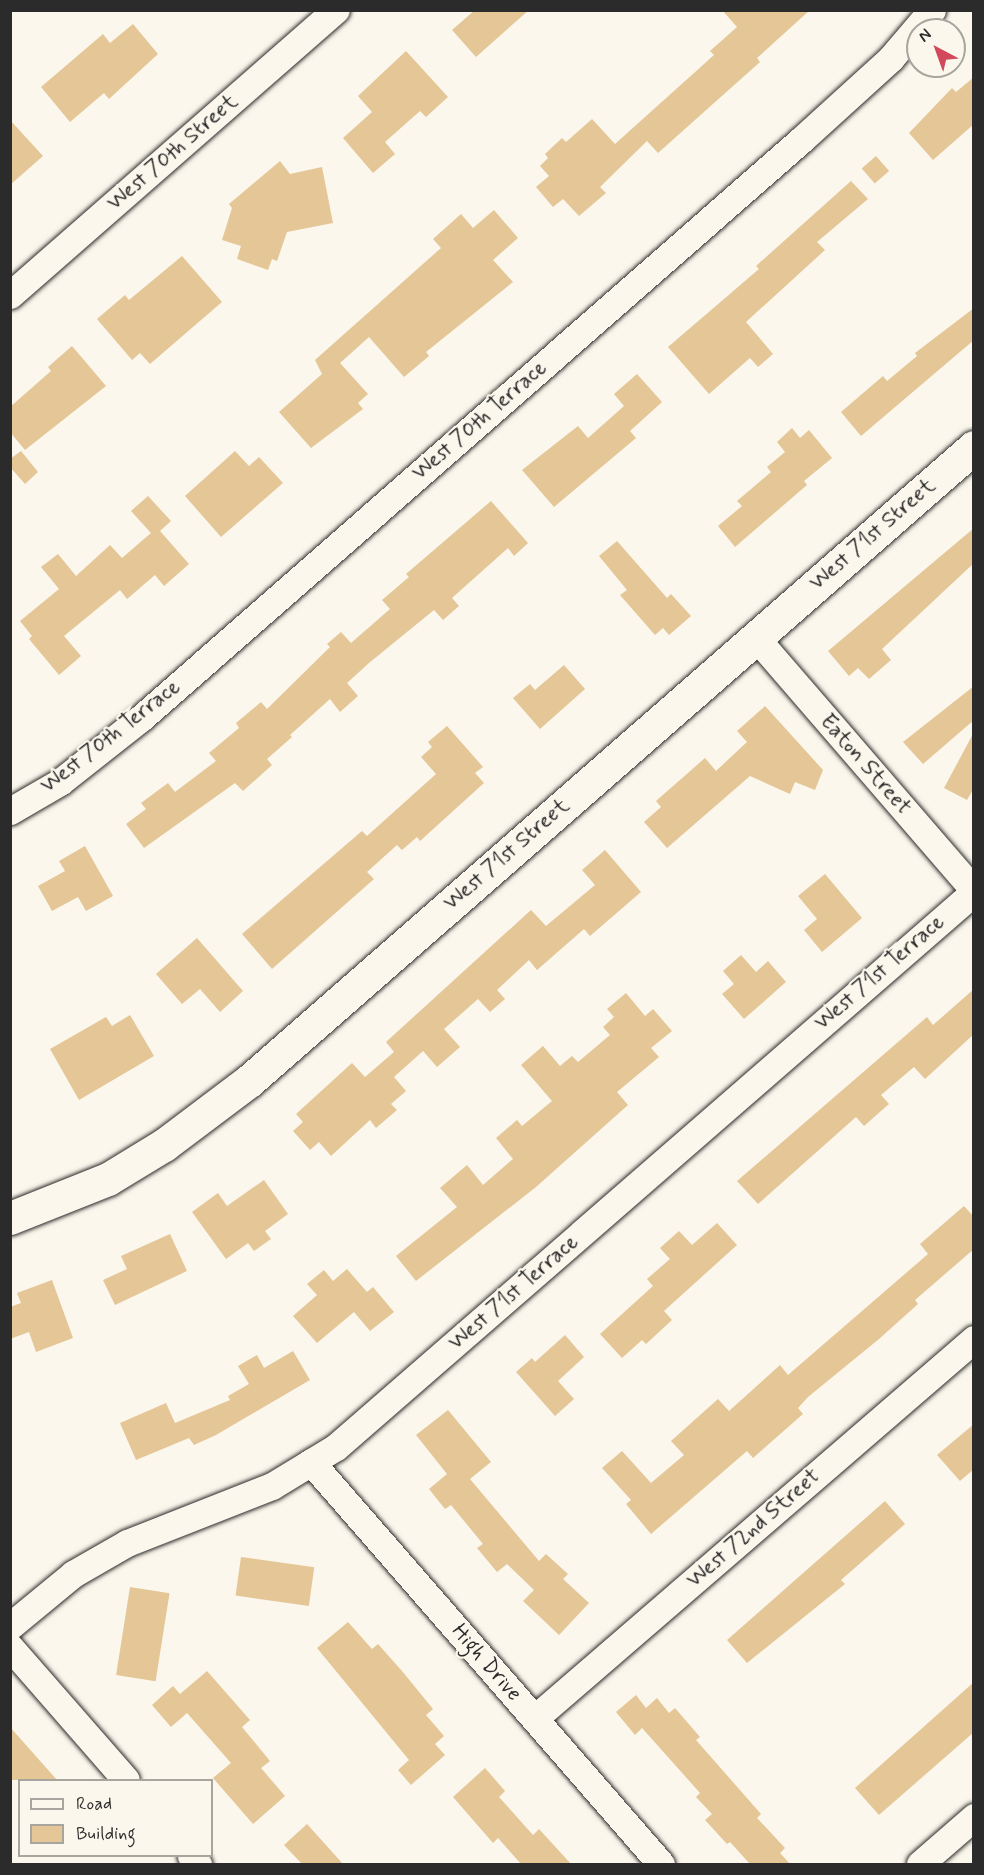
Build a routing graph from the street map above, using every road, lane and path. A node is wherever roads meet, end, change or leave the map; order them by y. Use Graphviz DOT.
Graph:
graph roads {
  1 [pos="336,10"];
  2 [pos="932,10"];
  3 [pos="10,295"];
  4 [pos="974,447"];
  5 [pos="757,639"];
  6 [pos="10,811"];
  7 [pos="974,891"];
  8 [pos="10,1218"];
  9 [pos="974,1339"];
  10 [pos="311,1462"];
  11 [pos="10,1626"];
  12 [pos="10,1647"];
  13 [pos="535,1719"];
  14 [pos="125,1779"];
  15 [pos="974,1817"];
  16 [pos="661,1864"];
  17 [pos="920,1864"];
  1 -- 3 [label="street, West 70th Street"];
  2 -- 6 [label="street, West 70th Terrace"];
  4 -- 5 [label="street, West 71st Street"];
  5 -- 7 [label="street, Eaton Street"];
  5 -- 8 [label="street, West 71st Street"];
  7 -- 10 [label="street, West 71st Terrace"];
  9 -- 13 [label="street, West 72nd Street"];
  10 -- 11 [label="street, West 71st Terrace"];
  10 -- 13 [label="street, High Drive"];
  12 -- 14 [label="street"];
  13 -- 16 [label="street, High Drive"];
  15 -- 17 [label="street"];
}
